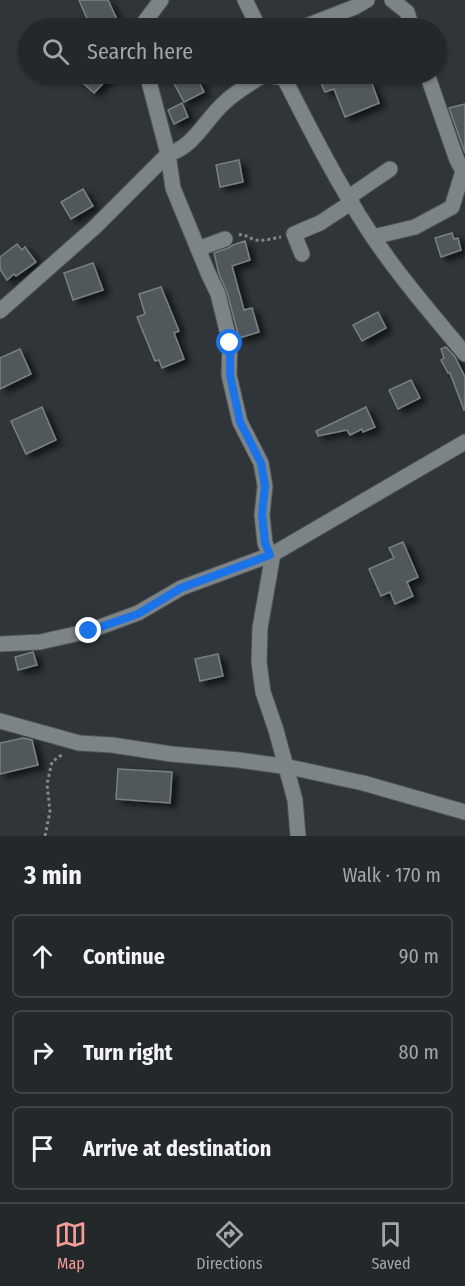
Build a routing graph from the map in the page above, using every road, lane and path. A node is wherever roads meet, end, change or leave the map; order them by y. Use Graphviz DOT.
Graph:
graph roads {
  1 [pos="161,0"];
  2 [pos="245,0"];
  3 [pos="367,0"];
  4 [pos="392,0"];
  5 [pos="148,18"];
  6 [pos="255,18"];
  7 [pos="327,18"];
  8 [pos="409,18"];
  9 [pos="150,84"];
  10 [pos="250,84"];
  11 [pos="288,84"];
  12 [pos="430,84"];
  13 [pos="168,154"];
  14 [pos="390,169"];
  15 [pos="350,200"];
  16 [pos="294,234"];
  17 [pos="374,237"];
  18 [pos="225,239"];
  19 [pos="198,249"];
  20 [pos="302,254"];
  21 [pos="0,311"];
  22 [pos="465,354"];
  23 [pos="465,442"];
  24 [pos="271,554"];
  25 [pos="0,644"];
  26 [pos="0,721"];
  27 [pos="79,743"];
  28 [pos="284,766"];
  29 [pos="465,812"];
  30 [pos="45,836"];
  31 [pos="298,836"];
  1 -- 5 [label="street"];
  2 -- 6 [label="street"];
  3 -- 7 [label="street"];
  4 -- 8 [label="street"];
  9 -- 13 [label="street"];
  10 -- 13 [label="street"];
  11 -- 15 [label="street"];
  12 -- 17 [label="street"];
  13 -- 19 [label="street"];
  13 -- 21 [label="street"];
  14 -- 15 [label="street"];
  15 -- 16 [label="street"];
  15 -- 17 [label="street"];
  16 -- 18 [label="path"];
  16 -- 20 [label="street"];
  17 -- 22 [label="street"];
  18 -- 19 [label="street"];
  19 -- 24 [label="street"];
  23 -- 24 [label="street"];
  24 -- 25 [label="street"];
  24 -- 28 [label="street"];
  26 -- 27 [label="street"];
  27 -- 28 [label="street"];
  27 -- 30 [label="path"];
  28 -- 29 [label="street"];
  28 -- 31 [label="street"];
}
